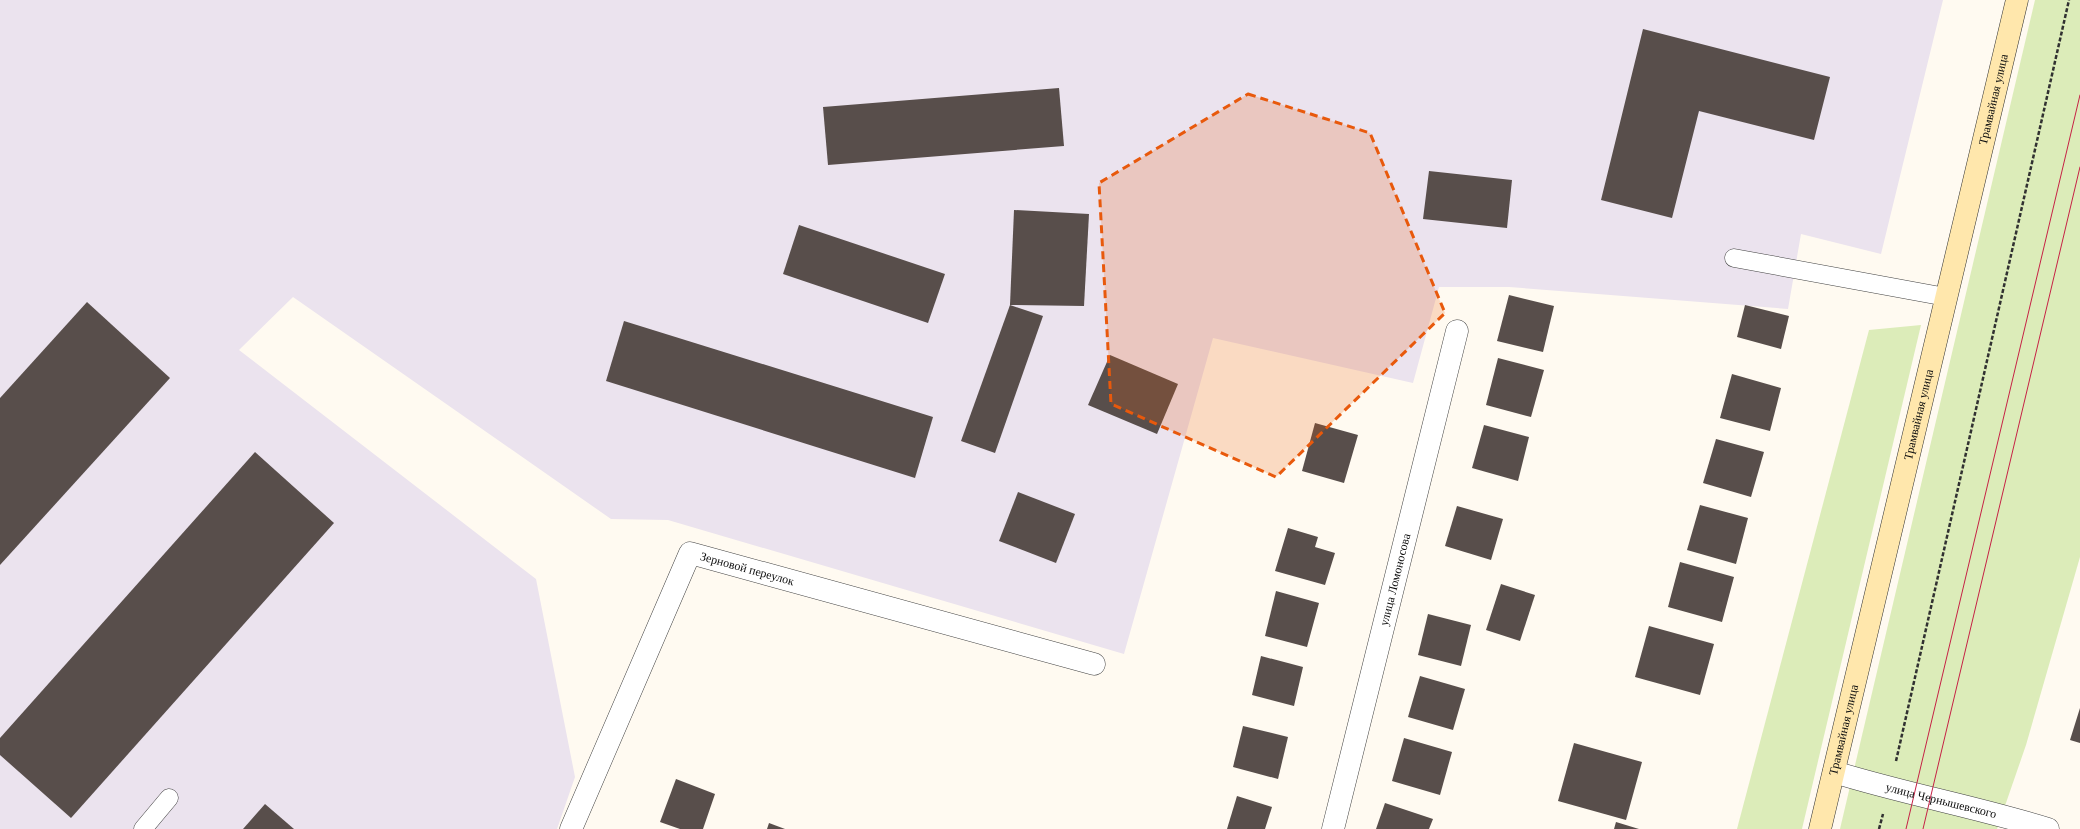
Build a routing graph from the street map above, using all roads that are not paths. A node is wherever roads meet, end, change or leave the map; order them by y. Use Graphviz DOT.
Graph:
graph roads {
  1 [pos="2017,0"];
  2 [pos="1734,258"];
  3 [pos="1946,297"];
  4 [pos="1457,331"];
  5 [pos="1094,664"];
  6 [pos="1834,772"];
  7 [pos="169,798"];
  8 [pos="143,829"];
  9 [pos="571,829"];
  10 [pos="1333,829"];
  11 [pos="1820,829"];
  12 [pos="2048,829"];
  1 -- 3 [label="main road, Трамвайная улица"];
  2 -- 3 [label="lane"];
  3 -- 6 [label="main road, Трамвайная улица"];
  4 -- 10 [label="street, улица Ломоносова"];
  5 -- 9 [label="street, Зерновой переулок"];
  6 -- 11 [label="main road, Трамвайная улица"];
  6 -- 12 [label="street, улица Чернышевского"];
  7 -- 8 [label="lane"];
}
